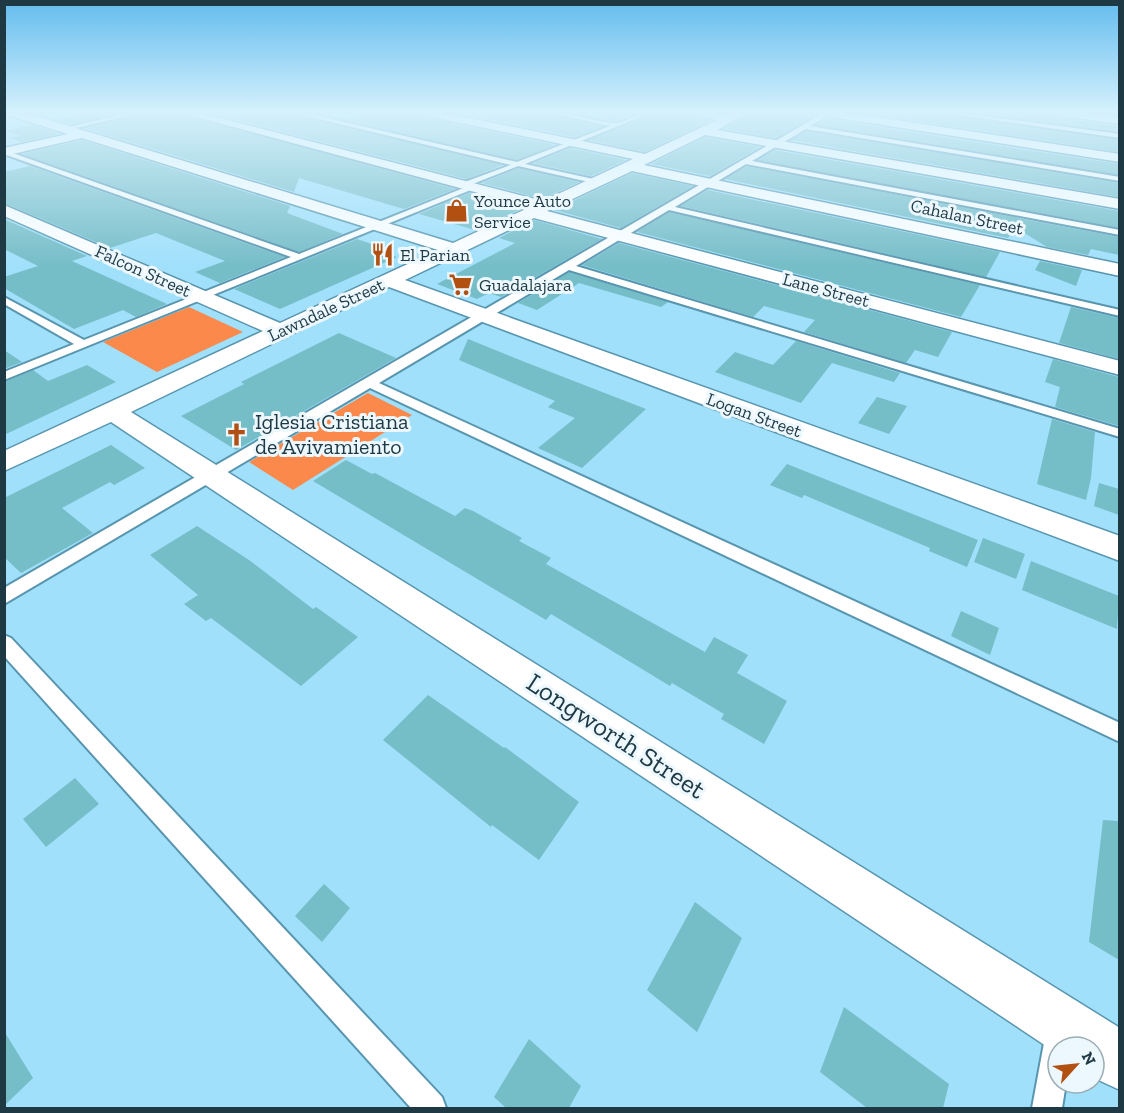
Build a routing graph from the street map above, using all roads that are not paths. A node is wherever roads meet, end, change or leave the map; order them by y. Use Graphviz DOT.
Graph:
graph roads {
  1 [pos="35,163"];
  2 [pos="176,163"];
  3 [pos="381,163"];
  4 [pos="513,163"];
  5 [pos="637,163"];
  6 [pos="642,163"];
  7 [pos="743,163"];
  8 [pos="750,163"];
  9 [pos="884,163"];
  10 [pos="1022,163"];
  11 [pos="518,164"];
  12 [pos="1119,179"];
  13 [pos="595,182"];
  14 [pos="708,183"];
  15 [pos="470,186"];
  16 [pos="1119,204"];
  17 [pos="667,207"];
  18 [pos="538,209"];
  19 [pos="4,210"];
  20 [pos="378,225"];
  21 [pos="1119,233"];
  22 [pos="618,235"];
  23 [pos="454,249"];
  24 [pos="298,257"];
  25 [pos="567,266"];
  26 [pos="1119,270"];
  27 [pos="388,280"];
  28 [pos="201,297"];
  29 [pos="4,300"];
  30 [pos="1119,313"];
  31 [pos="484,316"];
  32 [pos="281,331"];
  33 [pos="83,344"];
  34 [pos="1119,368"];
  35 [pos="4,376"];
  36 [pos="370,383"];
  37 [pos="112,411"];
  38 [pos="1119,433"];
  39 [pos="4,462"];
  40 [pos="212,476"];
  41 [pos="1119,549"];
  42 [pos="4,597"];
  43 [pos="4,643"];
  44 [pos="1119,733"];
  45 [pos="1061,1023"];
  46 [pos="1119,1061"];
  47 [pos="431,1108"];
  48 [pos="1047,1108"];
  1 -- 24 [label="lane"];
  2 -- 20 [label="street"];
  3 -- 15 [label="street, Lane Street"];
  4 -- 11 [label="lane"];
  5 -- 13 [label="street, Lawndale Street"];
  6 -- 14 [label="street, Cahalan Street"];
  7 -- 14 [label="lane"];
  8 -- 21 [label="lane"];
  9 -- 16 [label="street"];
  10 -- 12 [label="lane"];
  11 -- 13 [label="lane"];
  11 -- 15 [label="lane"];
  13 -- 18 [label="street, Lawndale Street"];
  14 -- 17 [label="lane"];
  14 -- 26 [label="street, Cahalan Street"];
  15 -- 18 [label="street, Lane Street"];
  15 -- 20 [label="lane"];
  17 -- 22 [label="lane"];
  17 -- 30 [label="lane"];
  18 -- 22 [label="street, Lane Street"];
  18 -- 23 [label="street, Lawndale Street"];
  19 -- 28 [label="street, Falcon Street"];
  20 -- 23 [label="street"];
  20 -- 24 [label="lane"];
  22 -- 25 [label="lane"];
  22 -- 34 [label="street, Lane Street"];
  23 -- 27 [label="street, Lawndale Street"];
  24 -- 28 [label="lane"];
  25 -- 31 [label="lane"];
  25 -- 38 [label="lane"];
  27 -- 31 [label="street, Logan Street"];
  27 -- 32 [label="street, Lawndale Street"];
  28 -- 32 [label="street, Falcon Street"];
  28 -- 33 [label="lane"];
  29 -- 33 [label="lane"];
  31 -- 36 [label="lane"];
  31 -- 41 [label="street, Logan Street"];
  32 -- 37 [label="street, Lawndale Street"];
  33 -- 35 [label="lane"];
  36 -- 40 [label="lane"];
  36 -- 44 [label="lane"];
  37 -- 39 [label="street, Lawndale Street"];
  37 -- 40 [label="street, Longworth Street"];
  40 -- 42 [label="lane"];
  40 -- 45 [label="street, Longworth Street"];
  43 -- 47 [label="lane"];
  45 -- 46 [label="street, Longworth Street"];
  45 -- 48 [label="lane"];
}
